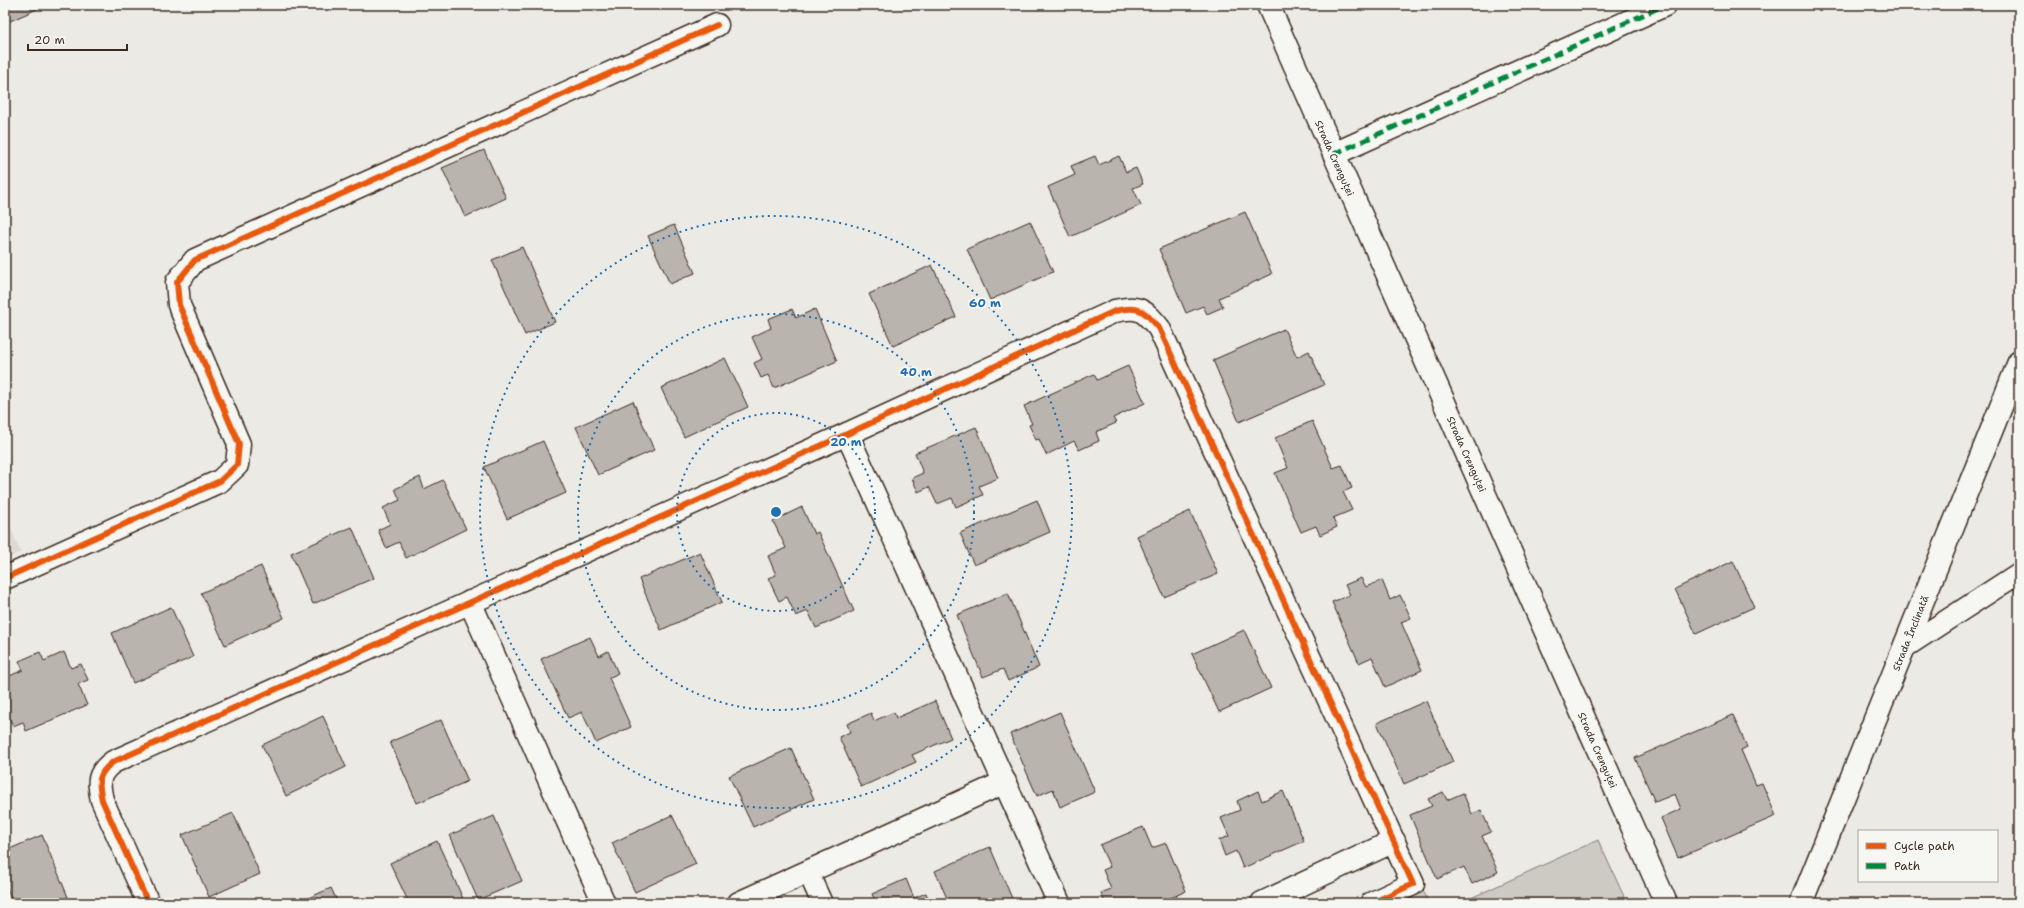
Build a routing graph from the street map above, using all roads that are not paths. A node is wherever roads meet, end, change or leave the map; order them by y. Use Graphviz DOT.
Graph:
graph roads {
  1 [pos="1268,5"];
  2 [pos="1665,5"];
  3 [pos="716,25"];
  4 [pos="1334,154"];
  5 [pos="2019,362"];
  6 [pos="847,434"];
  7 [pos="2019,573"];
  8 [pos="5,578"];
  9 [pos="470,602"];
  10 [pos="1904,648"];
  11 [pos="1005,782"];
  12 [pos="1394,841"];
  13 [pos="808,872"];
  14 [pos="148,903"];
  15 [pos="604,903"];
  16 [pos="739,903"];
  17 [pos="822,903"];
  18 [pos="1059,903"];
  19 [pos="1262,903"];
  20 [pos="1372,903"];
  21 [pos="1666,903"];
  22 [pos="1801,903"];
  1 -- 4 [label="street, Strada Crenguței"];
  2 -- 4 [label="street"];
  3 -- 8 [label="street"];
  4 -- 21 [label="street, Strada Crenguței"];
  5 -- 10 [label="street, Strada Înclinată"];
  6 -- 9 [label="street"];
  6 -- 11 [label="street"];
  6 -- 12 [label="street"];
  7 -- 10 [label="lane"];
  9 -- 14 [label="street"];
  9 -- 15 [label="street"];
  10 -- 22 [label="street, Strada Înclinată"];
  11 -- 13 [label="street"];
  11 -- 18 [label="street"];
  12 -- 19 [label="street"];
  12 -- 20 [label="street"];
  13 -- 16 [label="street"];
  13 -- 17 [label="lane"];
}
